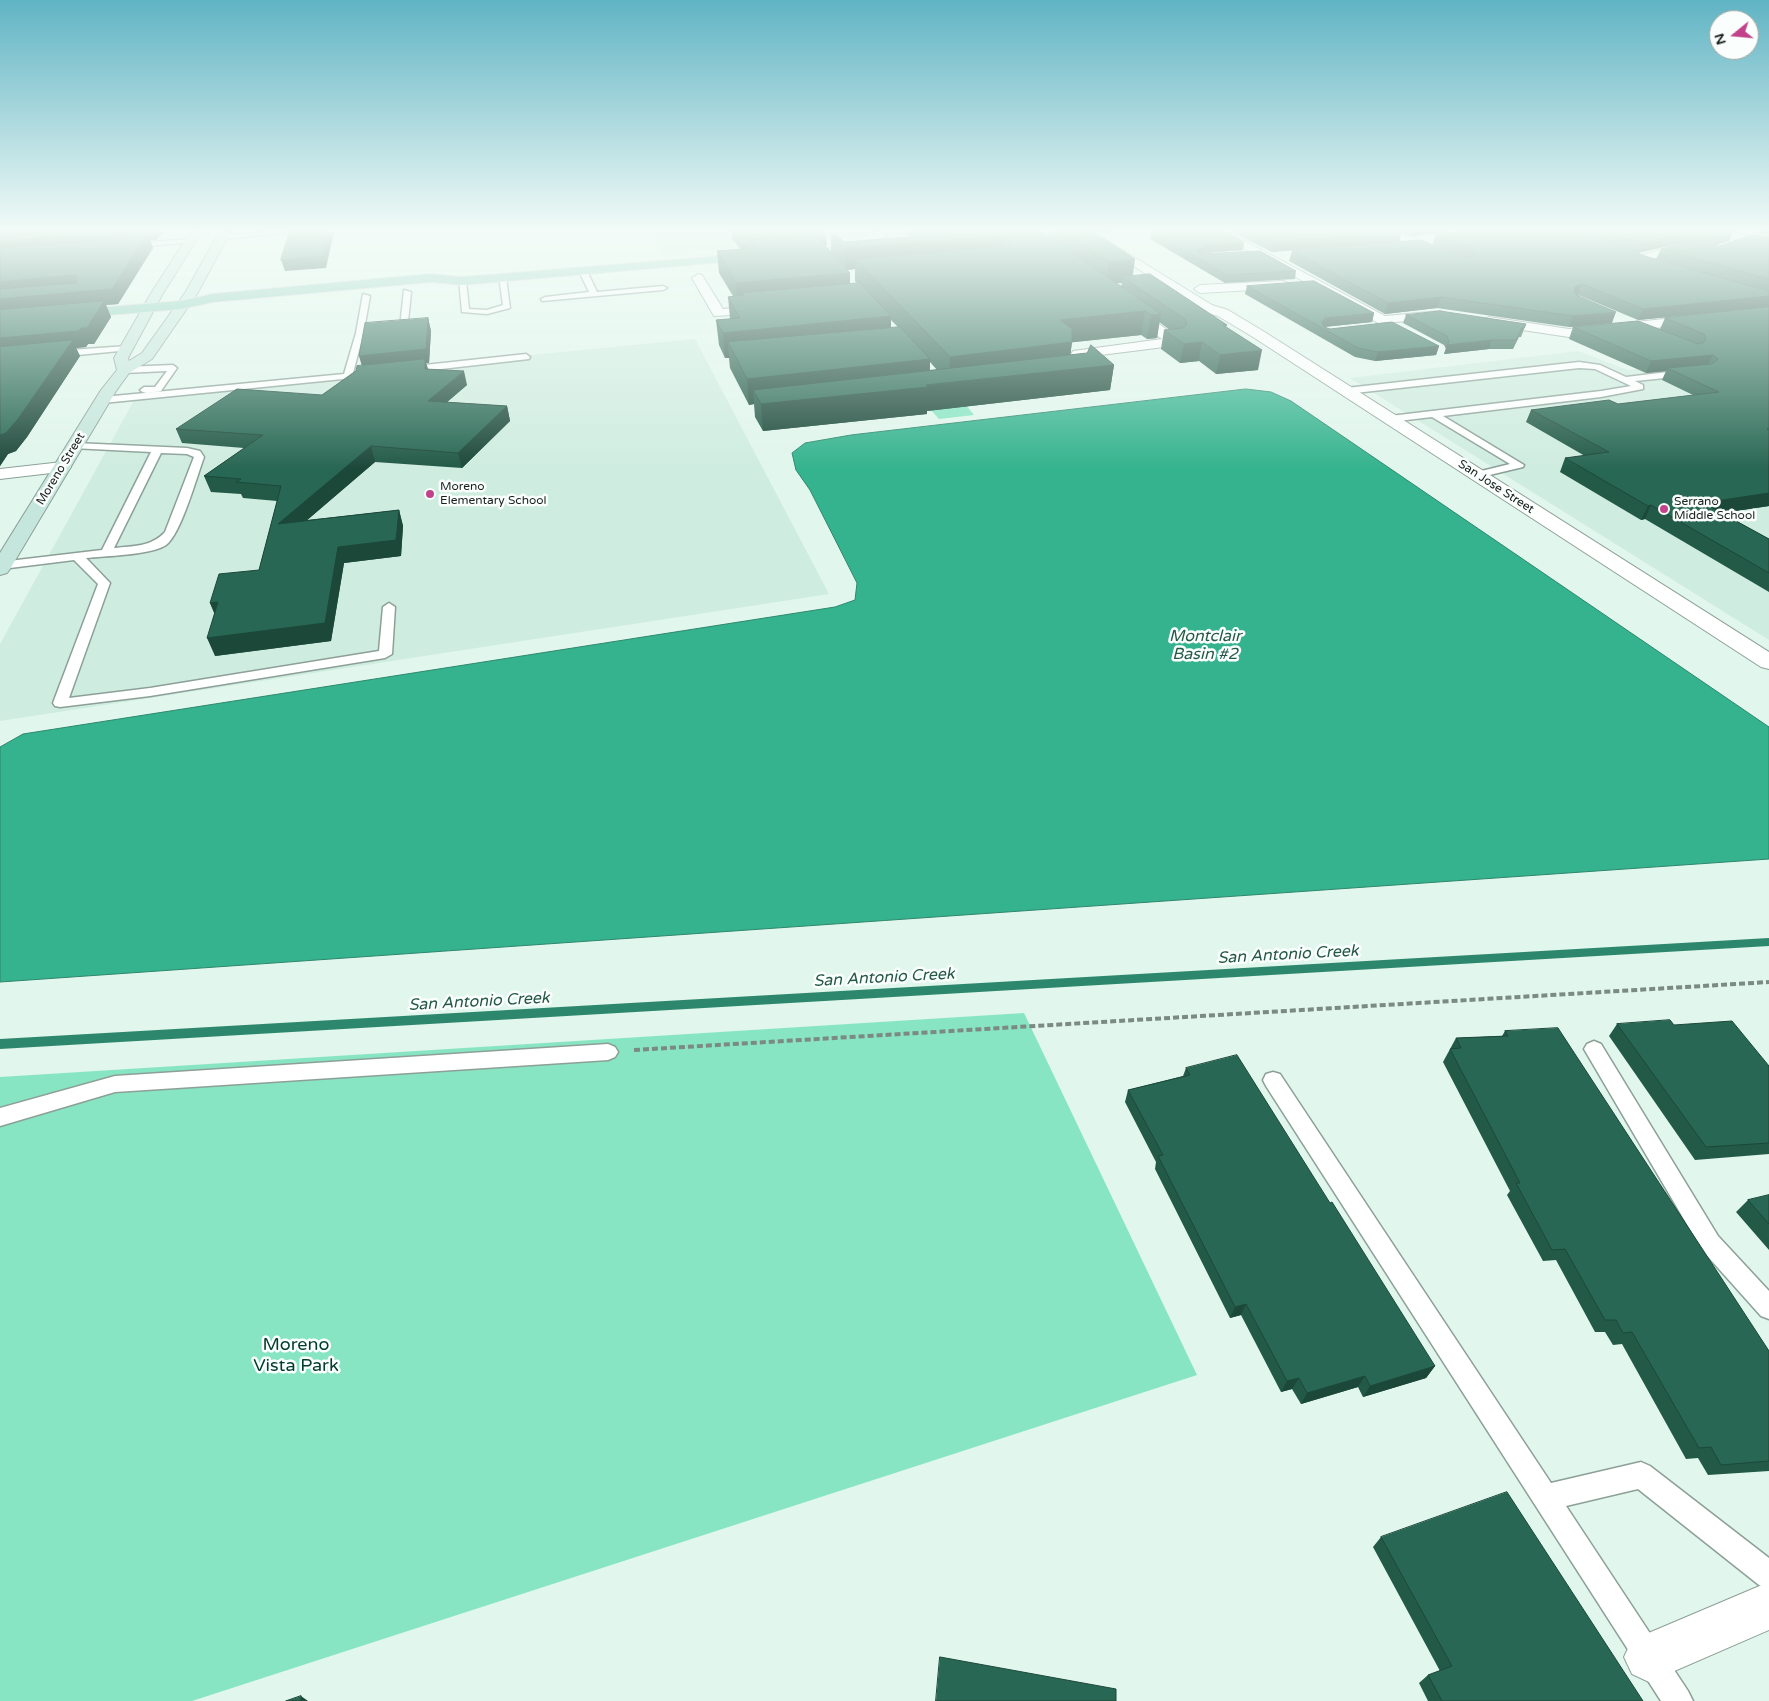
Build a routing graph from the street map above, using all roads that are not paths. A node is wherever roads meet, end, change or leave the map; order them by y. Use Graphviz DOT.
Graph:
graph roads {
  1 [pos="121,310"];
  2 [pos="150,310"];
  3 [pos="177,310"];
  4 [pos="364,310"];
  5 [pos="405,310"];
  6 [pos="467,310"];
  7 [pos="494,310"];
  8 [pos="717,310"];
  9 [pos="749,310"];
  10 [pos="1131,310"];
  11 [pos="1226,310"];
  12 [pos="1364,310"];
  13 [pos="1769,312"];
  14 [pos="1437,314"];
  15 [pos="1611,315"];
  16 [pos="1456,317"];
  17 [pos="0,320"];
  18 [pos="1475,320"];
  19 [pos="1388,323"];
  20 [pos="1635,325"];
  21 [pos="1364,328"];
  22 [pos="360,333"];
  23 [pos="1660,336"];
  24 [pos="127,348"];
  25 [pos="46,355"];
  26 [pos="526,357"];
  27 [pos="124,370"];
  28 [pos="1697,372"];
  29 [pos="346,376"];
  30 [pos="1050,376"];
  31 [pos="1625,380"];
  32 [pos="1346,391"];
  33 [pos="106,395"];
  34 [pos="1434,414"];
  35 [pos="1390,418"];
  36 [pos="75,446"];
  37 [pos="157,450"];
  38 [pos="62,467"];
  39 [pos="0,474"];
  40 [pos="1477,475"];
  41 [pos="161,543"];
  42 [pos="106,553"];
  43 [pos="77,556"];
  44 [pos="1,567"];
  45 [pos="389,607"];
  46 [pos="1769,662"];
  47 [pos="1594,1049"];
  48 [pos="608,1052"];
  49 [pos="1273,1080"];
  50 [pos="0,1117"];
  51 [pos="1769,1308"];
  52 [pos="1546,1497"];
  53 [pos="1769,1575"];
  54 [pos="1769,1606"];
  55 [pos="1649,1657"];
  56 [pos="1678,1701"];
  1 -- 17 [label="main road"];
  2 -- 24 [label="street, Moreno Street"];
  3 -- 27 [label="street, Moreno Street"];
  4 -- 22 [label="lane"];
  5 -- 22 [label="lane"];
  6 -- 7 [label="lane"];
  8 -- 9 [label="street"];
  10 -- 30 [label="street"];
  11 -- 32 [label="street, San Jose Street"];
  12 -- 19 [label="street"];
  13 -- 20 [label="street"];
  14 -- 16 [label="street"];
  14 -- 19 [label="street"];
  14 -- 19 [label="street"];
  15 -- 20 [label="street"];
  18 -- 20 [label="street"];
  19 -- 21 [label="street"];
  20 -- 23 [label="street"];
  22 -- 29 [label="lane"];
  24 -- 25 [label="lane"];
  24 -- 27 [label="street, Moreno Street"];
  26 -- 29 [label="lane"];
  27 -- 33 [label="street, Moreno Street"];
  27 -- 33 [label="lane"];
  28 -- 31 [label="lane"];
  29 -- 33 [label="lane"];
  31 -- 32 [label="lane"];
  31 -- 34 [label="lane"];
  32 -- 35 [label="street, San Jose Street"];
  33 -- 36 [label="street, Moreno Street"];
  34 -- 35 [label="lane"];
  34 -- 40 [label="lane"];
  35 -- 40 [label="street, San Jose Street"];
  36 -- 37 [label="lane"];
  36 -- 38 [label="street, Moreno Street"];
  37 -- 41 [label="lane"];
  37 -- 42 [label="lane"];
  38 -- 39 [label="street"];
  38 -- 44 [label="street, Moreno Street"];
  40 -- 46 [label="street, San Jose Street"];
  41 -- 42 [label="lane"];
  42 -- 43 [label="lane"];
  43 -- 44 [label="lane"];
  43 -- 45 [label="lane"];
  47 -- 51 [label="lane"];
  48 -- 50 [label="lane"];
  49 -- 52 [label="lane"];
  52 -- 53 [label="lane"];
  52 -- 55 [label="lane"];
  54 -- 55 [label="street"];
  55 -- 56 [label="lane"];
}
